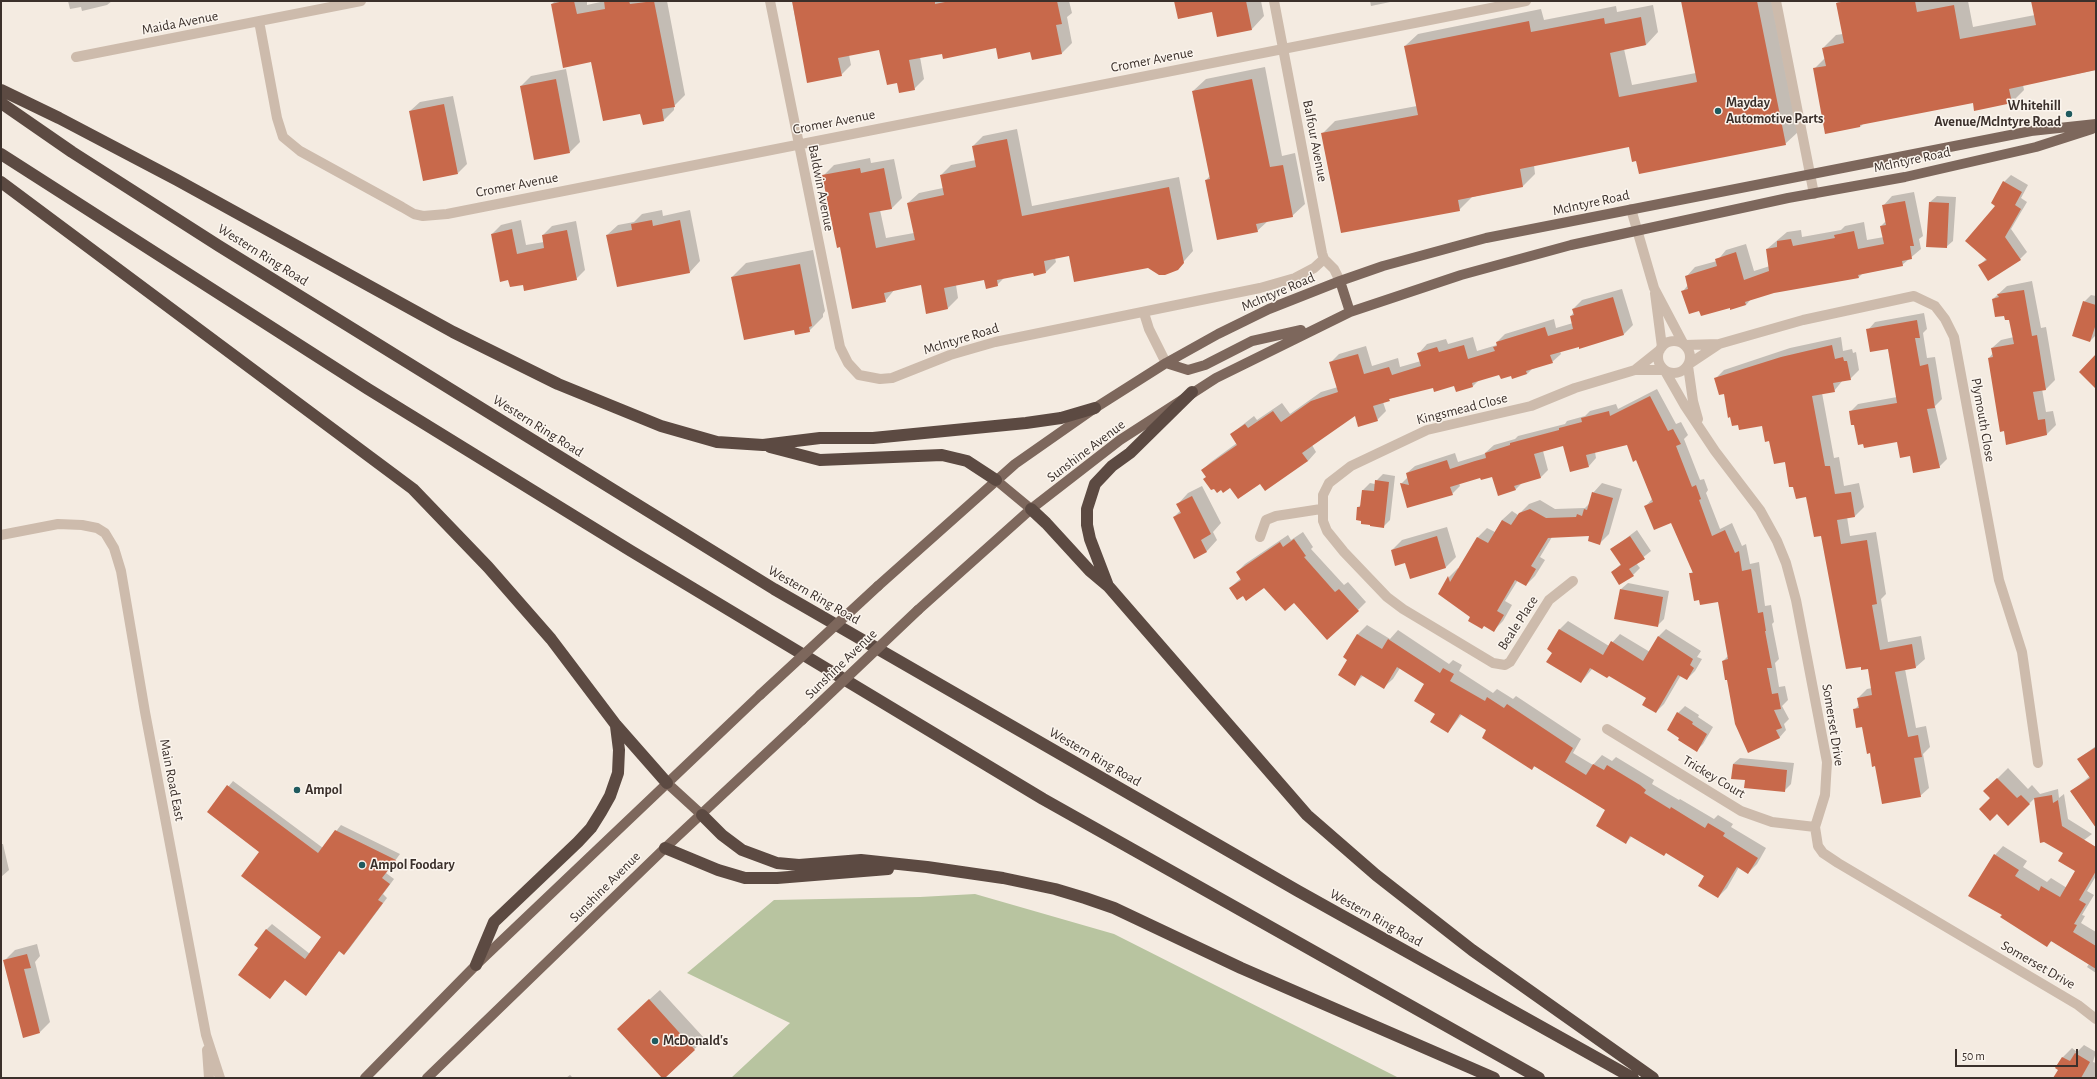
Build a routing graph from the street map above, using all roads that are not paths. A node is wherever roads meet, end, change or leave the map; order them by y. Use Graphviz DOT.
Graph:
graph roads {
  1 [pos="361,1"];
  2 [pos="770,1"];
  3 [pos="1274,1"];
  4 [pos="1526,1"];
  5 [pos="1776,1"];
  6 [pos="259,21"];
  7 [pos="1283,48"];
  8 [pos="76,58"];
  9 [pos="1,90"];
  10 [pos="1,103"];
  11 [pos="2096,124"];
  12 [pos="2096,128"];
  13 [pos="798,144"];
  14 [pos="1,154"];
  15 [pos="1810,174"];
  16 [pos="1,182"];
  17 [pos="1814,194"];
  18 [pos="1631,209"];
  19 [pos="1636,230"];
  20 [pos="1324,259"];
  21 [pos="1340,281"];
  22 [pos="1654,288"];
  23 [pos="1350,312"];
  24 [pos="1144,313"];
  25 [pos="1316,327"];
  26 [pos="1684,344"];
  27 [pos="1719,344"];
  28 [pos="1661,349"];
  29 [pos="1166,363"];
  30 [pos="1689,365"];
  31 [pos="1635,370"];
  32 [pos="1665,371"];
  33 [pos="859,375"];
  34 [pos="1192,392"];
  35 [pos="1095,408"];
  36 [pos="1700,426"];
  37 [pos="763,445"];
  38 [pos="996,480"];
  39 [pos="1031,509"];
  40 [pos="1322,509"];
  41 [pos="1,535"];
  42 [pos="1260,537"];
  43 [pos="1573,581"];
  44 [pos="1109,587"];
  45 [pos="1505,665"];
  46 [pos="616,725"];
  47 [pos="1607,729"];
  48 [pos="2038,763"];
  49 [pos="667,783"];
  50 [pos="702,815"];
  51 [pos="1815,827"];
  52 [pos="665,848"];
  53 [pos="927,867"];
  54 [pos="476,965"];
  55 [pos="2096,1019"];
  56 [pos="206,1035"];
  57 [pos="209,1078"];
  58 [pos="220,1078"];
  59 [pos="365,1078"];
  60 [pos="427,1078"];
  61 [pos="1494,1078"];
  62 [pos="1539,1078"];
  63 [pos="1632,1078"];
  64 [pos="1653,1078"];
  1 -- 6 [label="street, Maida Avenue"];
  2 -- 13 [label="street, Baldwin Avenue"];
  3 -- 7 [label="street, Balfour Avenue"];
  4 -- 7 [label="street, Cromer Avenue"];
  5 -- 15 [label="street"];
  6 -- 8 [label="street, Maida Avenue"];
  6 -- 13 [label="street, Cromer Avenue"];
  7 -- 13 [label="street, Cromer Avenue"];
  7 -- 20 [label="street, Balfour Avenue"];
  9 -- 37 [label="highway"];
  10 -- 63 [label="highway, Western Ring Road"];
  11 -- 15 [label="main road, McIntyre Road"];
  12 -- 17 [label="main road, McIntyre Road"];
  13 -- 33 [label="street, Baldwin Avenue"];
  14 -- 62 [label="highway"];
  15 -- 17 [label="street"];
  15 -- 18 [label="main road, McIntyre Road"];
  16 -- 46 [label="highway"];
  17 -- 19 [label="main road, McIntyre Road"];
  18 -- 19 [label="street"];
  18 -- 21 [label="main road, McIntyre Road"];
  19 -- 22 [label="street"];
  19 -- 23 [label="main road, McIntyre Road"];
  20 -- 21 [label="street, Balfour Avenue"];
  20 -- 24 [label="street, McIntyre Road"];
  21 -- 23 [label="main road"];
  21 -- 29 [label="main road, McIntyre Road"];
  22 -- 26 [label="street"];
  22 -- 28 [label="street"];
  23 -- 25 [label="main road, McIntyre Road"];
  24 -- 29 [label="street"];
  24 -- 33 [label="street, McIntyre Road"];
  25 -- 29 [label="main road"];
  25 -- 34 [label="main road, Sunshine Avenue"];
  26 -- 27 [label="street, Plymouth Close"];
  26 -- 28 [label="street"];
  26 -- 30 [label="street"];
  27 -- 30 [label="street, Plymouth Close"];
  27 -- 48 [label="street, Plymouth Close"];
  28 -- 31 [label="street, Kingsmead Close"];
  28 -- 32 [label="street"];
  29 -- 35 [label="main road, Sunshine Avenue"];
  30 -- 32 [label="street"];
  30 -- 36 [label="street, Somerset Drive"];
  31 -- 32 [label="street, Kingsmead Close"];
  31 -- 40 [label="street, Kingsmead Close"];
  32 -- 36 [label="street, Somerset Drive"];
  34 -- 39 [label="main road, Sunshine Avenue"];
  34 -- 44 [label="highway"];
  35 -- 37 [label="highway"];
  35 -- 38 [label="main road, Sunshine Avenue"];
  36 -- 51 [label="street, Somerset Drive"];
  37 -- 38 [label="highway"];
  38 -- 39 [label="main road"];
  38 -- 49 [label="main road, Sunshine Avenue, bridge"];
  39 -- 44 [label="highway"];
  39 -- 50 [label="main road, Sunshine Avenue, bridge"];
  40 -- 42 [label="street"];
  40 -- 45 [label="street, Kingsmead Close"];
  41 -- 56 [label="street, Main Road East"];
  43 -- 45 [label="street, Beale Place"];
  44 -- 64 [label="highway"];
  46 -- 49 [label="highway"];
  46 -- 54 [label="highway"];
  47 -- 51 [label="street, Trickey Court"];
  49 -- 50 [label="main road"];
  49 -- 54 [label="main road, Sunshine Avenue"];
  50 -- 52 [label="main road, Sunshine Avenue"];
  50 -- 53 [label="highway"];
  51 -- 55 [label="street, Somerset Drive"];
  52 -- 53 [label="highway"];
  52 -- 60 [label="main road, Sunshine Avenue"];
  53 -- 61 [label="highway"];
  54 -- 59 [label="main road, Sunshine Avenue"];
  56 -- 57 [label="street, Main Road East"];
  56 -- 58 [label="street, Main Road East"];
}
